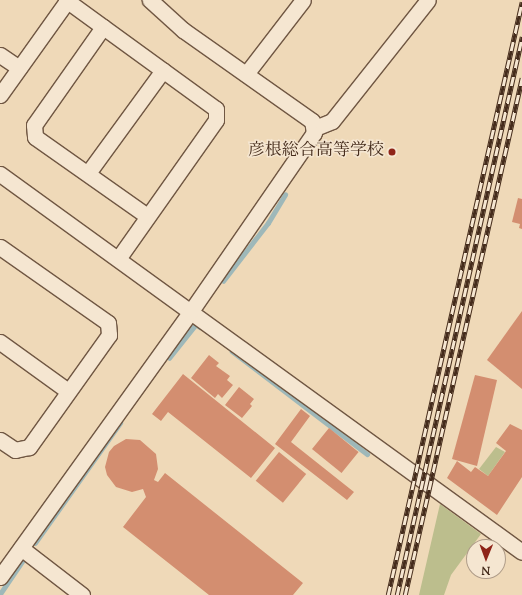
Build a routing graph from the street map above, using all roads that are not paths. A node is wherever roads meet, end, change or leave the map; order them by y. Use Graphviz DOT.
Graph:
graph roads {
  1 [pos="150,0"];
  2 [pos="303,0"];
  3 [pos="428,0"];
  4 [pos="67,1"];
  5 [pos="103,27"];
  6 [pos="0,55"];
  7 [pos="19,68"];
  8 [pos="163,70"];
  9 [pos="246,74"];
  10 [pos="0,95"];
  11 [pos="315,128"];
  12 [pos="88,173"];
  13 [pos="0,174"];
  14 [pos="147,216"];
  15 [pos="0,246"];
  16 [pos="118,259"];
  17 [pos="191,311"];
  18 [pos="0,342"];
  19 [pos="68,391"];
  20 [pos="0,440"];
  21 [pos="21,548"];
  22 [pos="522,552"];
  23 [pos="0,577"];
  24 [pos="82,595"];
  1 -- 9 [label="street"];
  2 -- 9 [label="street"];
  3 -- 11 [label="street"];
  4 -- 5 [label="street"];
  4 -- 7 [label="street"];
  5 -- 8 [label="street"];
  5 -- 12 [label="street"];
  6 -- 7 [label="street"];
  7 -- 10 [label="street"];
  8 -- 12 [label="street"];
  8 -- 14 [label="street"];
  9 -- 11 [label="street"];
  11 -- 17 [label="street"];
  12 -- 14 [label="street"];
  13 -- 16 [label="street"];
  14 -- 16 [label="street"];
  15 -- 19 [label="street"];
  16 -- 17 [label="street"];
  17 -- 21 [label="street"];
  17 -- 22 [label="street"];
  18 -- 19 [label="street"];
  19 -- 20 [label="street"];
  21 -- 23 [label="street"];
  21 -- 24 [label="street"];
}
